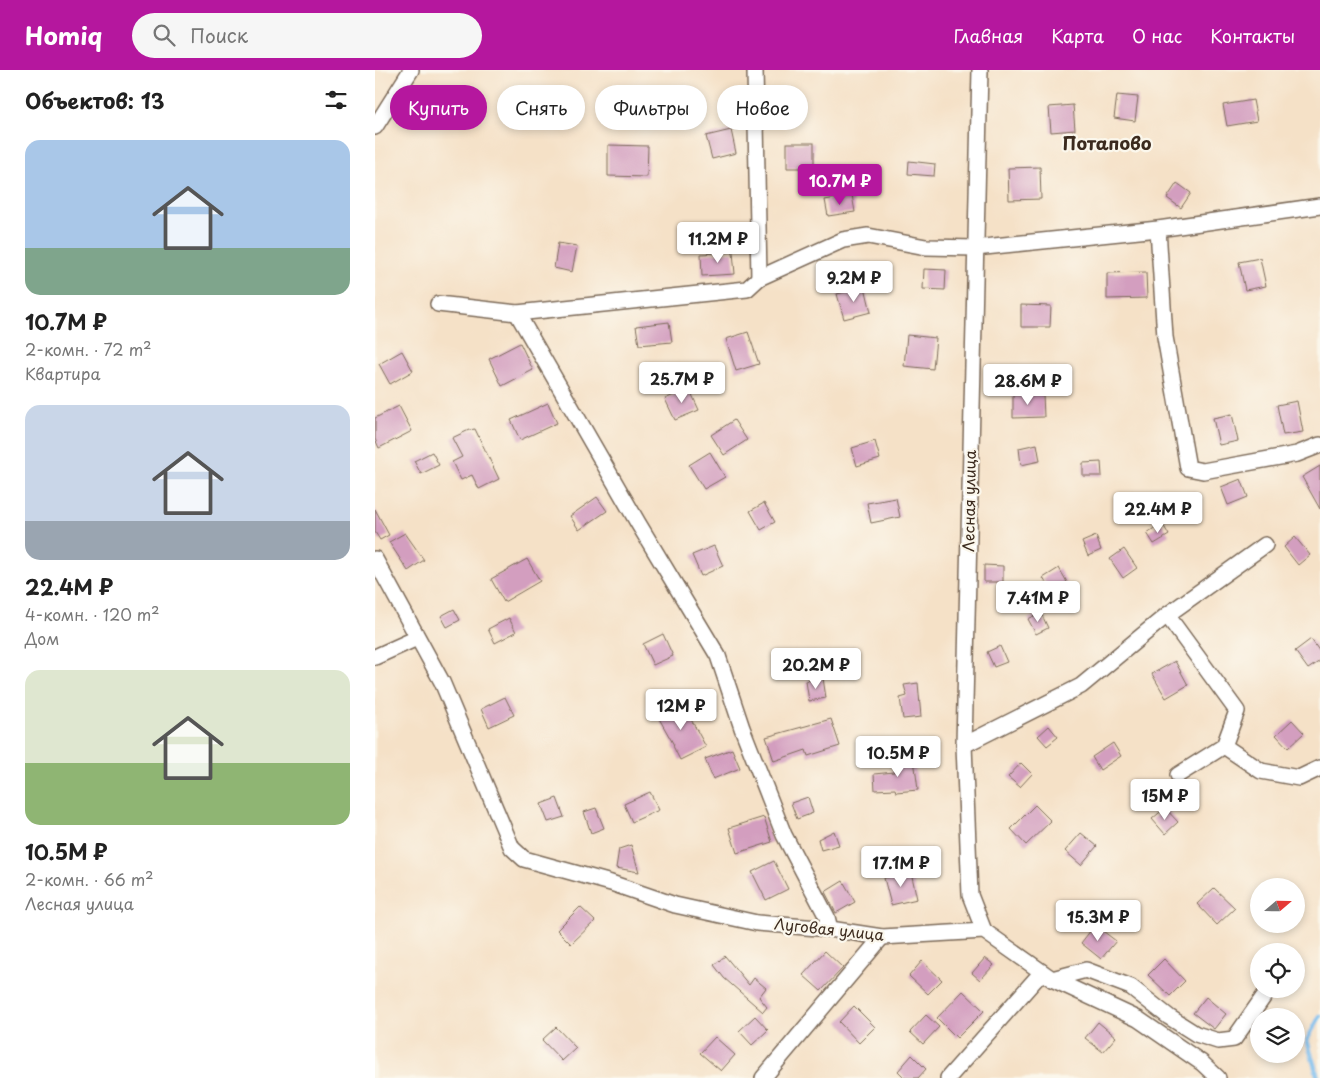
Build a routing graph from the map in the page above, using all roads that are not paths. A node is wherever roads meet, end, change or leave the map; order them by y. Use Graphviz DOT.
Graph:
graph roads {
  1 [pos="411,70"];
  2 [pos="755,70"];
  3 [pos="980,70"];
  4 [pos="375,127"];
  5 [pos="1320,206"];
  6 [pos="1158,230"];
  7 [pos="975,248"];
  8 [pos="759,278"];
  9 [pos="437,304"];
  10 [pos="517,313"];
  11 [pos="1320,445"];
  12 [pos="1265,545"];
  13 [pos="375,559"];
  14 [pos="1167,615"];
  15 [pos="417,638"];
  16 [pos="375,657"];
  17 [pos="965,745"];
  18 [pos="1224,746"];
  19 [pos="1320,768"];
  20 [pos="1178,774"];
  21 [pos="830,929"];
  22 [pos="984,931"];
  23 [pos="882,937"];
  24 [pos="1047,976"];
  25 [pos="1263,998"];
  26 [pos="763,1078"];
  27 [pos="948,1078"];
  28 [pos="1218,1078"];
  1 -- 4 [label="street"];
  2 -- 8 [label="street"];
  3 -- 7 [label="street, Лесная улица"];
  5 -- 6 [label="street"];
  6 -- 7 [label="street"];
  6 -- 11 [label="street"];
  7 -- 8 [label="street"];
  7 -- 17 [label="street, Лесная улица"];
  8 -- 10 [label="street"];
  9 -- 10 [label="street"];
  10 -- 21 [label="street"];
  12 -- 14 [label="street"];
  13 -- 15 [label="street, Луговая улица"];
  14 -- 17 [label="street"];
  14 -- 18 [label="street"];
  15 -- 16 [label="street"];
  15 -- 21 [label="street, Луговая улица"];
  17 -- 22 [label="street, Лесная улица"];
  18 -- 19 [label="street"];
  18 -- 20 [label="street"];
  21 -- 23 [label="street, Луговая улица"];
  22 -- 23 [label="street, Луговая улица"];
  22 -- 24 [label="street"];
  23 -- 26 [label="street"];
  24 -- 25 [label="street"];
  24 -- 27 [label="street"];
  24 -- 28 [label="street"];
}
